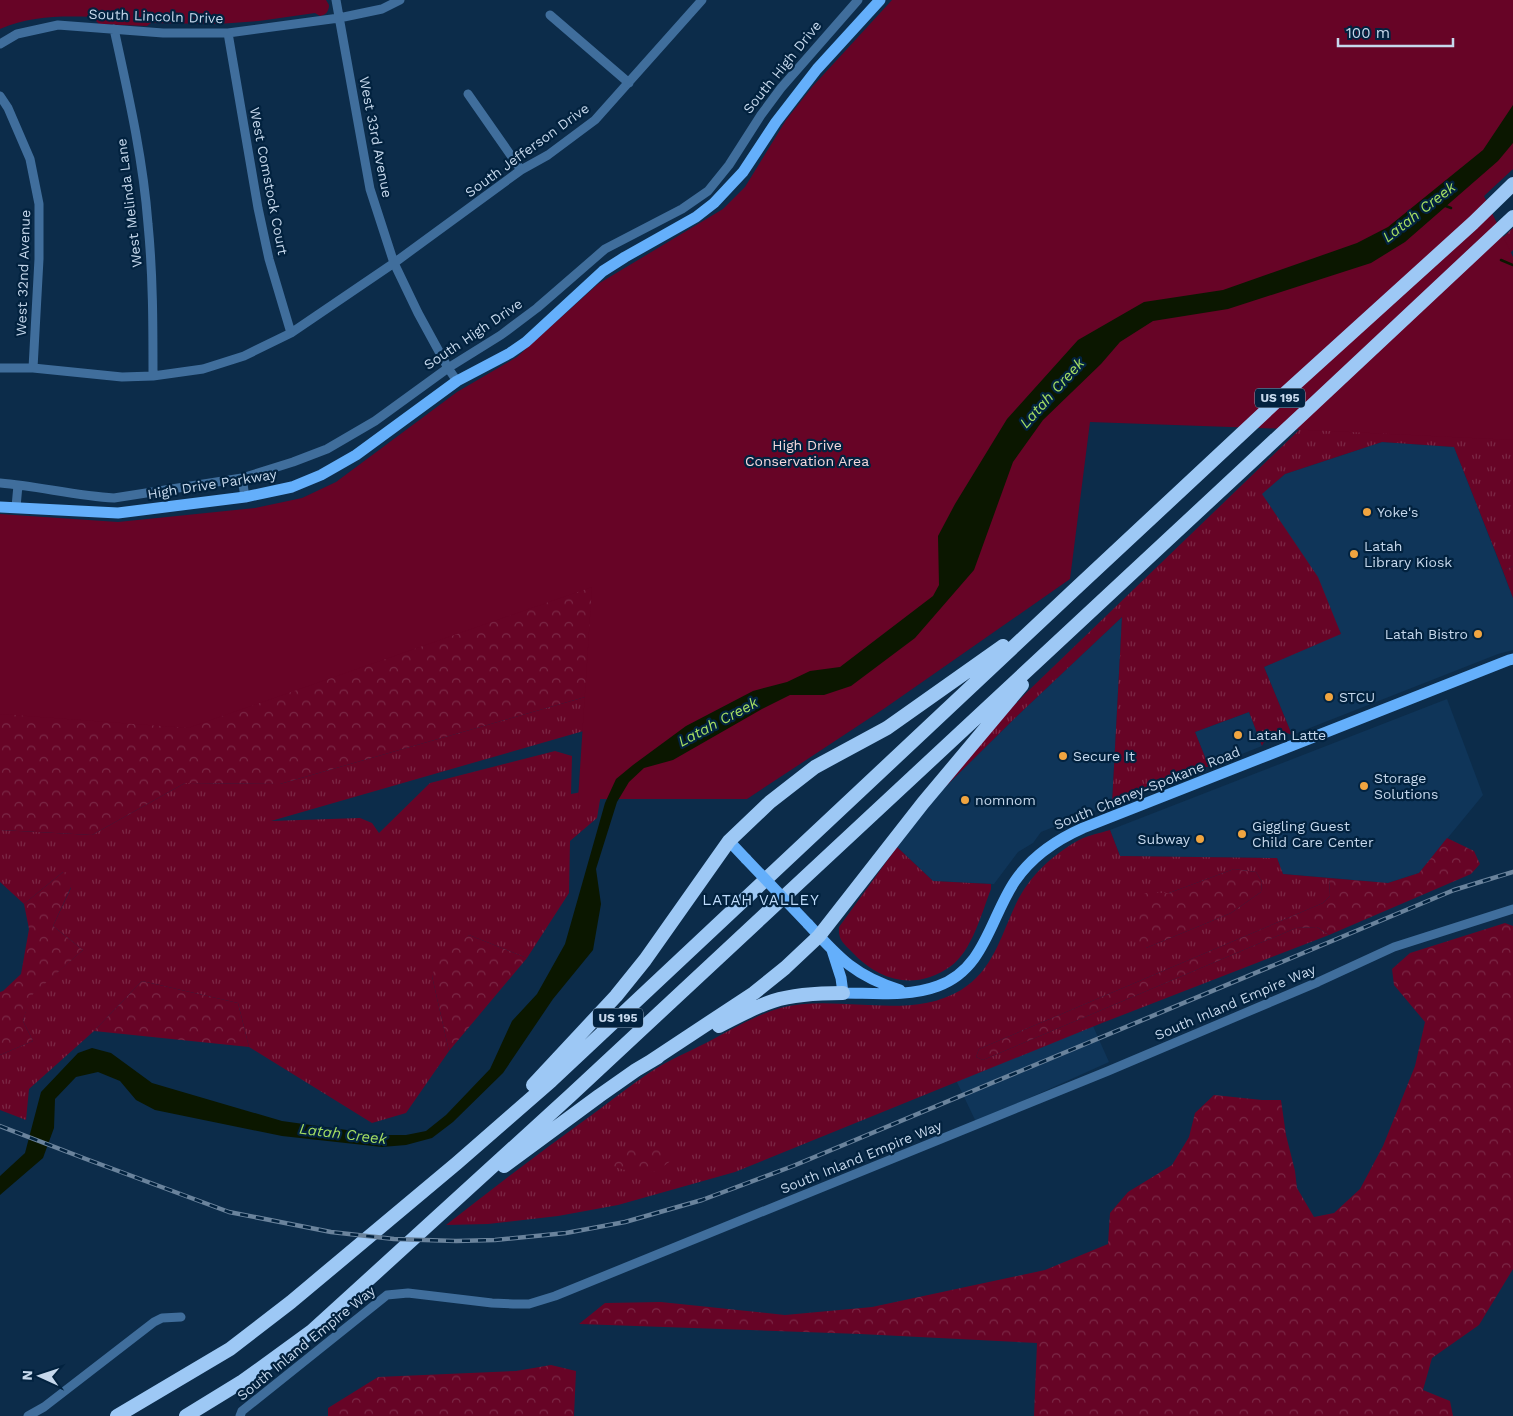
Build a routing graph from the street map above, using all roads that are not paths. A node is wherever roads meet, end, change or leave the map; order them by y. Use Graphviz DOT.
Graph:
graph roads {
  1 [pos="336,0"];
  2 [pos="400,0"];
  3 [pos="700,0"];
  4 [pos="858,0"];
  5 [pos="880,0"];
  6 [pos="550,14"];
  7 [pos="339,18"];
  8 [pos="114,29"];
  9 [pos="228,32"];
  10 [pos="0,44"];
  11 [pos="628,84"];
  12 [pos="468,94"];
  13 [pos="0,96"];
  14 [pos="522,170"];
  15 [pos="1513,184"];
  16 [pos="1513,217"];
  17 [pos="394,263"];
  18 [pos="291,333"];
  19 [pos="0,368"];
  20 [pos="33,368"];
  21 [pos="448,368"];
  22 [pos="153,376"];
  23 [pos="457,382"];
  24 [pos="242,478"];
  25 [pos="0,483"];
  26 [pos="18,484"];
  27 [pos="245,497"];
  28 [pos="0,507"];
  29 [pos="16,507"];
  30 [pos="1048,614"];
  31 [pos="1063,636"];
  32 [pos="1513,659"];
  33 [pos="729,841"];
  34 [pos="1513,909"];
  35 [pos="819,936"];
  36 [pos="832,950"];
  37 [pos="908,992"];
  38 [pos="843,993"];
  39 [pos="651,1061"];
  40 [pos="436,1180"];
  41 [pos="453,1204"];
  42 [pos="180,1317"];
  43 [pos="28,1416"];
  44 [pos="117,1416"];
  45 [pos="186,1416"];
  46 [pos="240,1416"];
  1 -- 7 [label="street, West 33rd Avenue"];
  2 -- 7 [label="street, South Lincoln Drive"];
  3 -- 11 [label="street, South Jefferson Drive"];
  4 -- 21 [label="street, South High Drive"];
  5 -- 23 [label="main road, South High Drive"];
  6 -- 11 [label="street"];
  7 -- 9 [label="street, South Lincoln Drive"];
  7 -- 17 [label="street, West 33rd Avenue"];
  8 -- 9 [label="street, South Lincoln Drive"];
  8 -- 10 [label="street, South Lincoln Drive"];
  8 -- 22 [label="street, West Melinda Lane"];
  9 -- 18 [label="street, West Comstock Court"];
  11 -- 14 [label="street, South Jefferson Drive"];
  12 -- 14 [label="street"];
  13 -- 20 [label="street, West 32nd Avenue"];
  14 -- 17 [label="street, South Jefferson Drive"];
  15 -- 30 [label="highway, US 195"];
  16 -- 31 [label="highway, US 195"];
  17 -- 18 [label="street, South Jefferson Drive"];
  17 -- 21 [label="street, West 33rd Avenue"];
  18 -- 22 [label="street, South Jefferson Drive"];
  19 -- 20 [label="street, South Jefferson Drive"];
  20 -- 22 [label="street, South Jefferson Drive"];
  21 -- 23 [label="street, West 33rd Avenue"];
  21 -- 24 [label="street, South High Drive"];
  23 -- 27 [label="main road, High Drive Parkway"];
  24 -- 26 [label="street, South High Drive"];
  24 -- 27 [label="street"];
  25 -- 26 [label="street, South High Drive"];
  26 -- 29 [label="street"];
  27 -- 29 [label="main road, High Drive Parkway"];
  28 -- 29 [label="main road, High Drive Parkway"];
  30 -- 33 [label="highway"];
  30 -- 40 [label="highway, US 195"];
  31 -- 35 [label="highway"];
  31 -- 41 [label="highway, US 195"];
  32 -- 37 [label="main road, South Cheney-Spokane Road"];
  33 -- 35 [label="main road, bridge"];
  33 -- 40 [label="highway"];
  34 -- 46 [label="street, South Inland Empire Way"];
  35 -- 36 [label="main road"];
  35 -- 39 [label="highway"];
  36 -- 37 [label="main road"];
  36 -- 38 [label="main road"];
  37 -- 38 [label="main road, South Cheney-Spokane Road"];
  38 -- 39 [label="highway"];
  39 -- 41 [label="highway"];
  40 -- 44 [label="highway, US 195"];
  41 -- 45 [label="highway, US 195"];
  42 -- 43 [label="street"];
}
